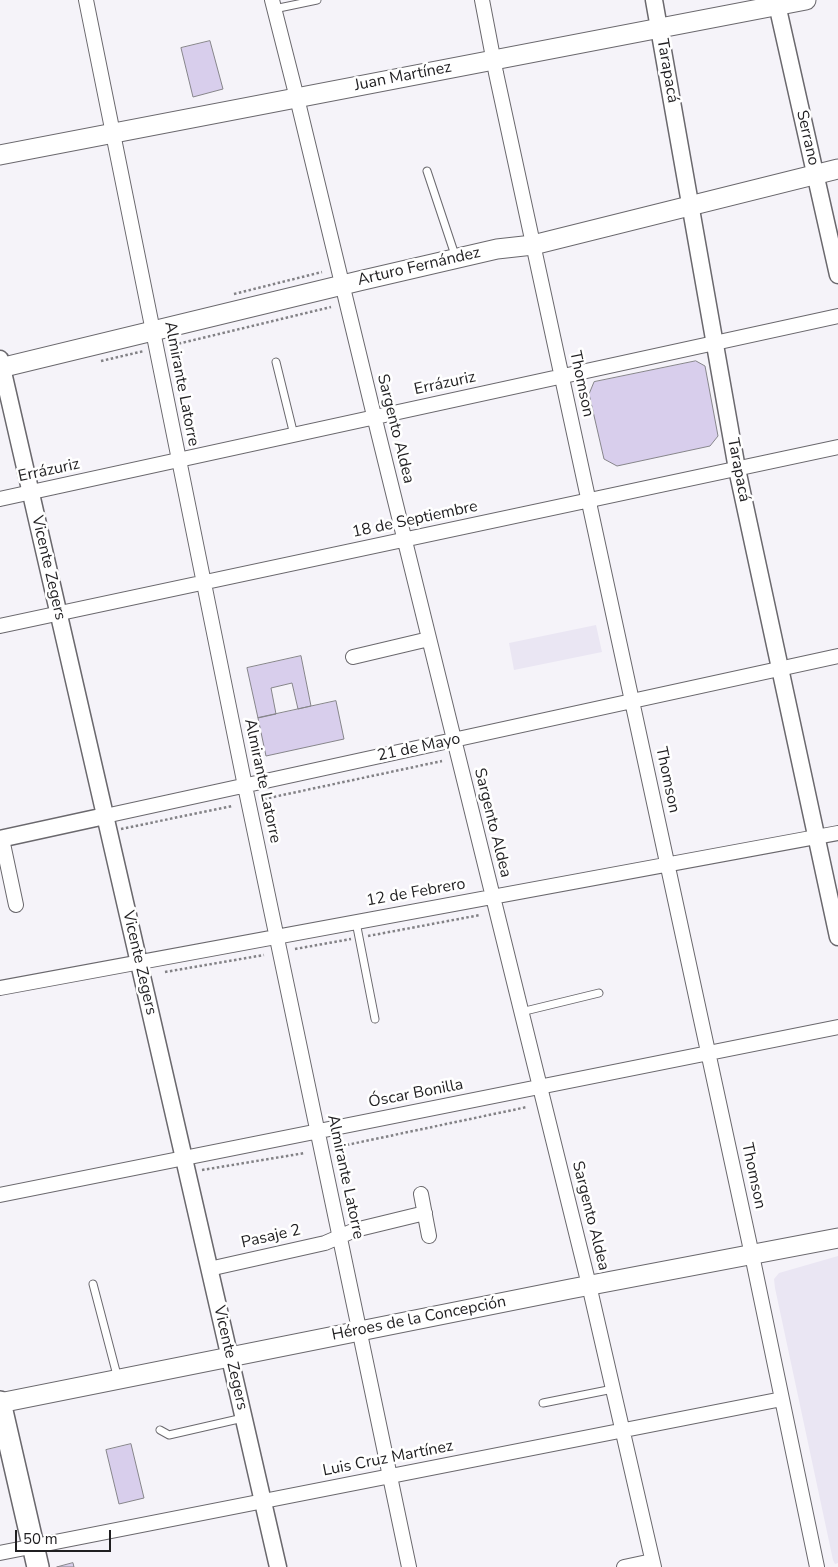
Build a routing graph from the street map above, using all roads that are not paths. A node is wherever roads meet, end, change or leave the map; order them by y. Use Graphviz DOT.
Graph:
graph roads {
  1 [pos="86,0"];
  2 [pos="317,0"];
  3 [pos="482,0"];
  4 [pos="654,0"];
  5 [pos="806,0"];
  6 [pos="776,3"];
  7 [pos="273,4"];
  8 [pos="659,28"];
  9 [pos="494,60"];
  10 [pos="297,98"];
  11 [pos="114,133"];
  12 [pos="0,155"];
  13 [pos="838,169"];
  14 [pos="427,171"];
  15 [pos="816,175"];
  16 [pos="690,206"];
  17 [pos="533,245"];
  18 [pos="456,259"];
  19 [pos="838,275"];
  20 [pos="342,285"];
  21 [pos="838,316"];
  22 [pos="155,340"];
  23 [pos="715,343"];
  24 [pos="276,362"];
  25 [pos="1,365"];
  26 [pos="562,376"];
  27 [pos="374,418"];
  28 [pos="294,435"];
  29 [pos="838,447"];
  30 [pos="178,460"];
  31 [pos="737,469"];
  32 [pos="31,493"];
  33 [pos="0,500"];
  34 [pos="589,500"];
  35 [pos="404,540"];
  36 [pos="203,583"];
  37 [pos="59,614"];
  38 [pos="0,626"];
  39 [pos="429,640"];
  40 [pos="838,656"];
  41 [pos="353,657"];
  42 [pos="781,669"];
  43 [pos="632,701"];
  44 [pos="454,740"];
  45 [pos="244,786"];
  46 [pos="107,824"];
  47 [pos="838,833"];
  48 [pos="816,837"];
  49 [pos="1,839"];
  50 [pos="667,864"];
  51 [pos="492,897"];
  52 [pos="16,905"];
  53 [pos="356,922"];
  54 [pos="276,936"];
  55 [pos="838,937"];
  56 [pos="139,962"];
  57 [pos="0,988"];
  58 [pos="599,993"];
  59 [pos="521,1012"];
  60 [pos="375,1019"];
  61 [pos="838,1027"];
  62 [pos="708,1053"];
  63 [pos="540,1087"];
  64 [pos="318,1132"];
  65 [pos="184,1158"];
  66 [pos="421,1194"];
  67 [pos="0,1195"];
  68 [pos="425,1213"];
  69 [pos="340,1236"];
  70 [pos="429,1236"];
  71 [pos="838,1238"];
  72 [pos="752,1255"];
  73 [pos="209,1269"];
  74 [pos="94,1284"];
  75 [pos="589,1285"];
  76 [pos="360,1331"];
  77 [pos="230,1357"];
  78 [pos="118,1380"];
  79 [pos="613,1389"];
  80 [pos="782,1399"];
  81 [pos="0,1403"];
  82 [pos="543,1403"];
  83 [pos="244,1418"];
  84 [pos="160,1430"];
  85 [pos="622,1431"];
  86 [pos="390,1476"];
  87 [pos="263,1502"];
  88 [pos="0,1553"];
  89 [pos="35,1557"];
  90 [pos="653,1564"];
  91 [pos="278,1567"];
  92 [pos="410,1567"];
  93 [pos="624,1567"];
  94 [pos="817,1567"];
  1 -- 11 [label="street, Almirante Latorre"];
  2 -- 7 [label="lane"];
  3 -- 9 [label="street, Thomson"];
  4 -- 8 [label="street, Tarapacá"];
  5 -- 6 [label="main road, Juan Martínez"];
  6 -- 8 [label="main road, Juan Martínez"];
  6 -- 15 [label="street, Serrano"];
  7 -- 10 [label="street, Sargento Aldea"];
  8 -- 9 [label="main road, Juan Martínez"];
  8 -- 16 [label="street, Tarapacá"];
  9 -- 10 [label="main road, Juan Martínez"];
  9 -- 17 [label="street, Thomson"];
  10 -- 11 [label="main road, Juan Martínez"];
  10 -- 20 [label="street, Sargento Aldea"];
  11 -- 12 [label="main road, Juan Martínez"];
  11 -- 22 [label="street, Almirante Latorre"];
  13 -- 15 [label="main road, Arturo Fernández"];
  14 -- 18 [label="lane"];
  15 -- 16 [label="main road, Arturo Fernández"];
  15 -- 19 [label="street, Serrano"];
  16 -- 17 [label="main road, Arturo Fernández"];
  16 -- 23 [label="street, Tarapacá"];
  17 -- 18 [label="main road, Arturo Fernández"];
  17 -- 26 [label="street, Thomson"];
  18 -- 20 [label="main road, Arturo Fernández"];
  20 -- 22 [label="main road, Arturo Fernández"];
  20 -- 27 [label="street, Sargento Aldea"];
  21 -- 23 [label="street, Errázuriz"];
  22 -- 25 [label="main road, Arturo Fernández"];
  22 -- 30 [label="street, Almirante Latorre"];
  23 -- 26 [label="street, Errázuriz"];
  23 -- 31 [label="street, Tarapacá"];
  24 -- 28 [label="lane"];
  25 -- 32 [label="street, Vicente Zegers"];
  26 -- 27 [label="street, Errázuriz"];
  26 -- 34 [label="street, Thomson"];
  27 -- 28 [label="street, Errázuriz"];
  27 -- 35 [label="street, Sargento Aldea"];
  28 -- 30 [label="street, Errázuriz"];
  29 -- 31 [label="street, 18 de Septiembre"];
  30 -- 32 [label="street, Errázuriz"];
  30 -- 36 [label="street, Almirante Latorre"];
  31 -- 34 [label="street, 18 de Septiembre"];
  31 -- 42 [label="street, Tarapacá"];
  32 -- 33 [label="street, Errázuriz"];
  32 -- 37 [label="street, Vicente Zegers"];
  34 -- 35 [label="street, 18 de Septiembre"];
  34 -- 43 [label="street, Thomson"];
  35 -- 36 [label="street, 18 de Septiembre"];
  35 -- 39 [label="street, Sargento Aldea"];
  36 -- 37 [label="street, 18 de Septiembre"];
  36 -- 45 [label="street, Almirante Latorre"];
  37 -- 38 [label="street, 18 de Septiembre"];
  37 -- 46 [label="street, Vicente Zegers"];
  39 -- 41 [label="street"];
  39 -- 44 [label="street, Sargento Aldea"];
  40 -- 42 [label="street, 21 de Mayo"];
  42 -- 43 [label="street, 21 de Mayo"];
  42 -- 48 [label="street, Tarapacá"];
  43 -- 44 [label="street, 21 de Mayo"];
  43 -- 50 [label="street, Thomson"];
  44 -- 45 [label="street, 21 de Mayo"];
  44 -- 51 [label="street, Sargento Aldea"];
  45 -- 46 [label="street, 21 de Mayo"];
  45 -- 54 [label="street, Almirante Latorre"];
  46 -- 49 [label="street, 21 de Mayo"];
  46 -- 56 [label="street, Vicente Zegers"];
  47 -- 48 [label="street, 12 de Febrero"];
  48 -- 50 [label="street, 12 de Febrero"];
  48 -- 55 [label="street, Tarapacá"];
  49 -- 52 [label="street"];
  50 -- 51 [label="street, 12 de Febrero"];
  50 -- 62 [label="street, Thomson"];
  51 -- 53 [label="street, 12 de Febrero"];
  51 -- 59 [label="street, Sargento Aldea"];
  53 -- 54 [label="street, 12 de Febrero"];
  53 -- 60 [label="lane"];
  54 -- 56 [label="street, 12 de Febrero"];
  54 -- 64 [label="street, Almirante Latorre"];
  56 -- 57 [label="street, 12 de Febrero"];
  56 -- 65 [label="street, Vicente Zegers"];
  58 -- 59 [label="lane"];
  59 -- 63 [label="street, Sargento Aldea"];
  61 -- 62 [label="street, Óscar Bonilla"];
  62 -- 63 [label="street, Óscar Bonilla"];
  62 -- 72 [label="street, Thomson"];
  63 -- 64 [label="street, Óscar Bonilla"];
  63 -- 75 [label="street, Sargento Aldea"];
  64 -- 65 [label="street, Óscar Bonilla"];
  64 -- 69 [label="street, Almirante Latorre"];
  65 -- 67 [label="street, Óscar Bonilla"];
  65 -- 73 [label="street, Vicente Zegers"];
  66 -- 68 [label="street"];
  68 -- 69 [label="street, Pasaje 2"];
  68 -- 70 [label="street"];
  69 -- 73 [label="street, Pasaje 2"];
  69 -- 76 [label="street, Almirante Latorre"];
  71 -- 72 [label="main road, Héroes de la Concepción"];
  72 -- 75 [label="main road, Héroes de la Concepción"];
  72 -- 80 [label="street, Thomson"];
  73 -- 77 [label="street, Vicente Zegers"];
  74 -- 78 [label="lane"];
  75 -- 76 [label="main road, Héroes de la Concepción"];
  75 -- 79 [label="street, Sargento Aldea"];
  76 -- 77 [label="main road, Héroes de la Concepción"];
  76 -- 86 [label="street, Almirante Latorre"];
  77 -- 78 [label="main road, Héroes de la Concepción"];
  77 -- 83 [label="street, Vicente Zegers"];
  78 -- 81 [label="main road, Héroes de la Concepción"];
  79 -- 82 [label="lane"];
  79 -- 85 [label="street, Sargento Aldea"];
  80 -- 85 [label="street, Luis Cruz Martínez"];
  80 -- 94 [label="street, Thomson"];
  81 -- 89 [label="main road"];
  83 -- 84 [label="lane"];
  83 -- 87 [label="street, Vicente Zegers"];
  85 -- 86 [label="street, Luis Cruz Martínez"];
  85 -- 90 [label="street, Sargento Aldea"];
  86 -- 87 [label="street, Luis Cruz Martínez"];
  86 -- 92 [label="street, Almirante Latorre"];
  87 -- 89 [label="street, Luis Cruz Martínez"];
  87 -- 91 [label="street, Vicente Zegers"];
  88 -- 89 [label="street, Luis Cruz Martínez"];
  90 -- 93 [label="street"];
}
